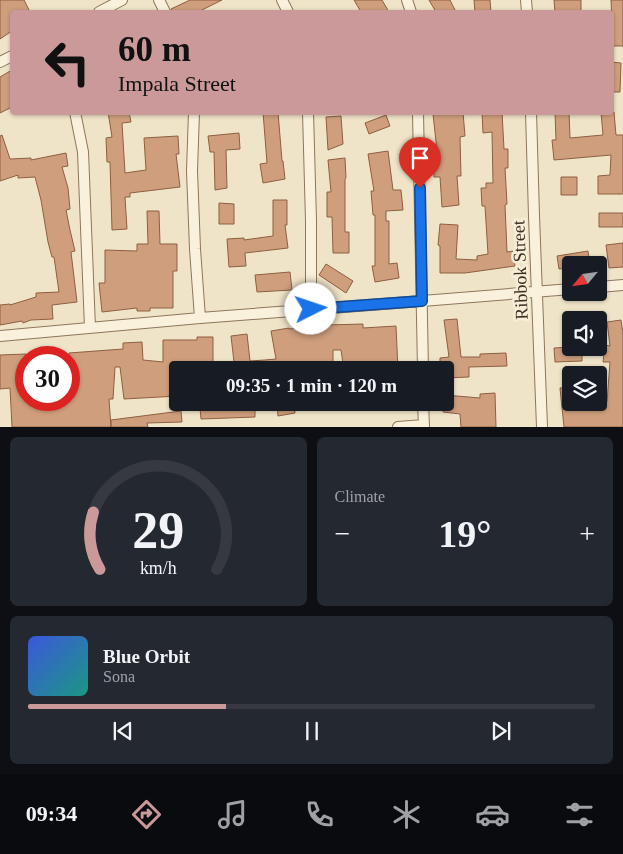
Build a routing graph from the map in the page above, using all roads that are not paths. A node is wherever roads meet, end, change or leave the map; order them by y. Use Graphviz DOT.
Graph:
graph roads {
  1 [pos="122,0"];
  2 [pos="102,10"];
  3 [pos="76,115"];
  4 [pos="194,115"];
  5 [pos="308,115"];
  6 [pos="418,115"];
  7 [pos="531,115"];
  8 [pos="623,285"];
  9 [pos="608,286"];
  10 [pos="562,290"];
  11 [pos="537,291"];
  12 [pos="422,301"];
  13 [pos="311,309"];
  14 [pos="200,318"];
  15 [pos="90,328"];
  16 [pos="0,336"];
  17 [pos="423,361"];
  18 [pos="424,411"];
  19 [pos="398,426"];
  20 [pos="424,426"];
  21 [pos="542,426"];
  1 -- 2 [label="street"];
  3 -- 15 [label="street"];
  4 -- 14 [label="street"];
  5 -- 13 [label="street"];
  6 -- 12 [label="street"];
  7 -- 11 [label="street, Ribbok Street"];
  8 -- 9 [label="street"];
  10 -- 11 [label="street"];
  11 -- 12 [label="street"];
  11 -- 21 [label="street, Ribbok Street"];
  12 -- 13 [label="street"];
  12 -- 17 [label="street"];
  13 -- 14 [label="street"];
  14 -- 15 [label="street"];
  15 -- 16 [label="street"];
  18 -- 20 [label="street"];
  19 -- 20 [label="street"];
}
